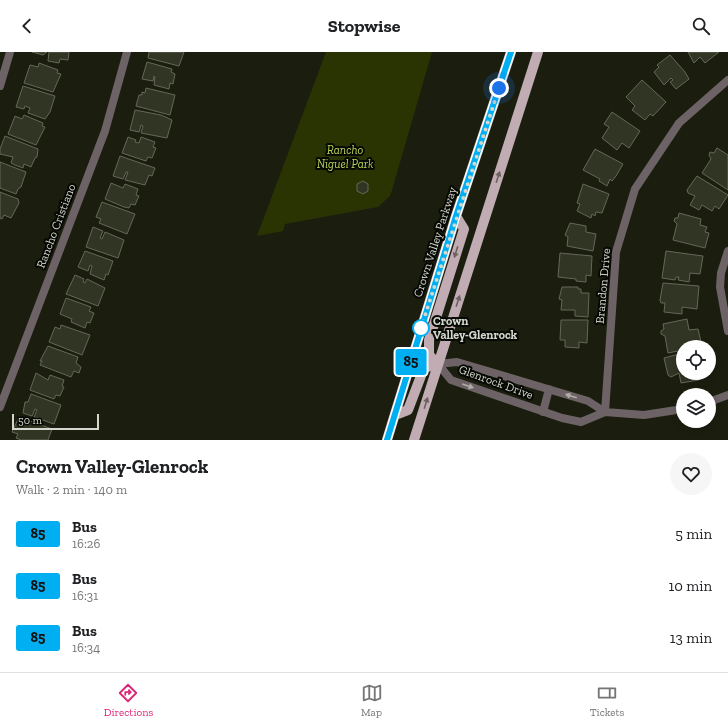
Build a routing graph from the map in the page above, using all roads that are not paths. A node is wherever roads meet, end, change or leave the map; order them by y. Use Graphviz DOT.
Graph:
graph roads {
  1 [pos="10,52"];
  2 [pos="127,52"];
  3 [pos="511,52"];
  4 [pos="538,52"];
  5 [pos="728,80"];
  6 [pos="0,86"];
  7 [pos="456,216"];
  8 [pos="728,252"];
  9 [pos="728,331"];
  10 [pos="438,364"];
  11 [pos="549,389"];
  12 [pos="728,395"];
  13 [pos="716,399"];
  14 [pos="0,406"];
  15 [pos="676,410"];
  16 [pos="543,412"];
  17 [pos="605,412"];
  18 [pos="395,415"];
  19 [pos="387,440"];
  20 [pos="414,440"];
  1 -- 6 [label="street"];
  2 -- 14 [label="street, Rancho Cristiano"];
  3 -- 7 [label="main road, Crown Valley Parkway"];
  10 -- 4 [label="main road, one-way"];
  5 -- 17 [label="street, Brandon Drive"];
  7 -- 10 [label="main road, one-way"];
  7 -- 18 [label="main road, Crown Valley Parkway"];
  8 -- 9 [label="street"];
  10 -- 11 [label="street, Glenrock Drive"];
  10 -- 16 [label="street, Glenrock Drive, one-way"];
  10 -- 18 [label="main road"];
  20 -- 10 [label="main road, one-way"];
  11 -- 16 [label="street"];
  17 -- 11 [label="street, Glenrock Drive, one-way"];
  12 -- 13 [label="street"];
  15 -- 17 [label="street, Glenrock Drive"];
  16 -- 17 [label="street, Glenrock Drive"];
  18 -- 19 [label="main road, Crown Valley Parkway"];
}
